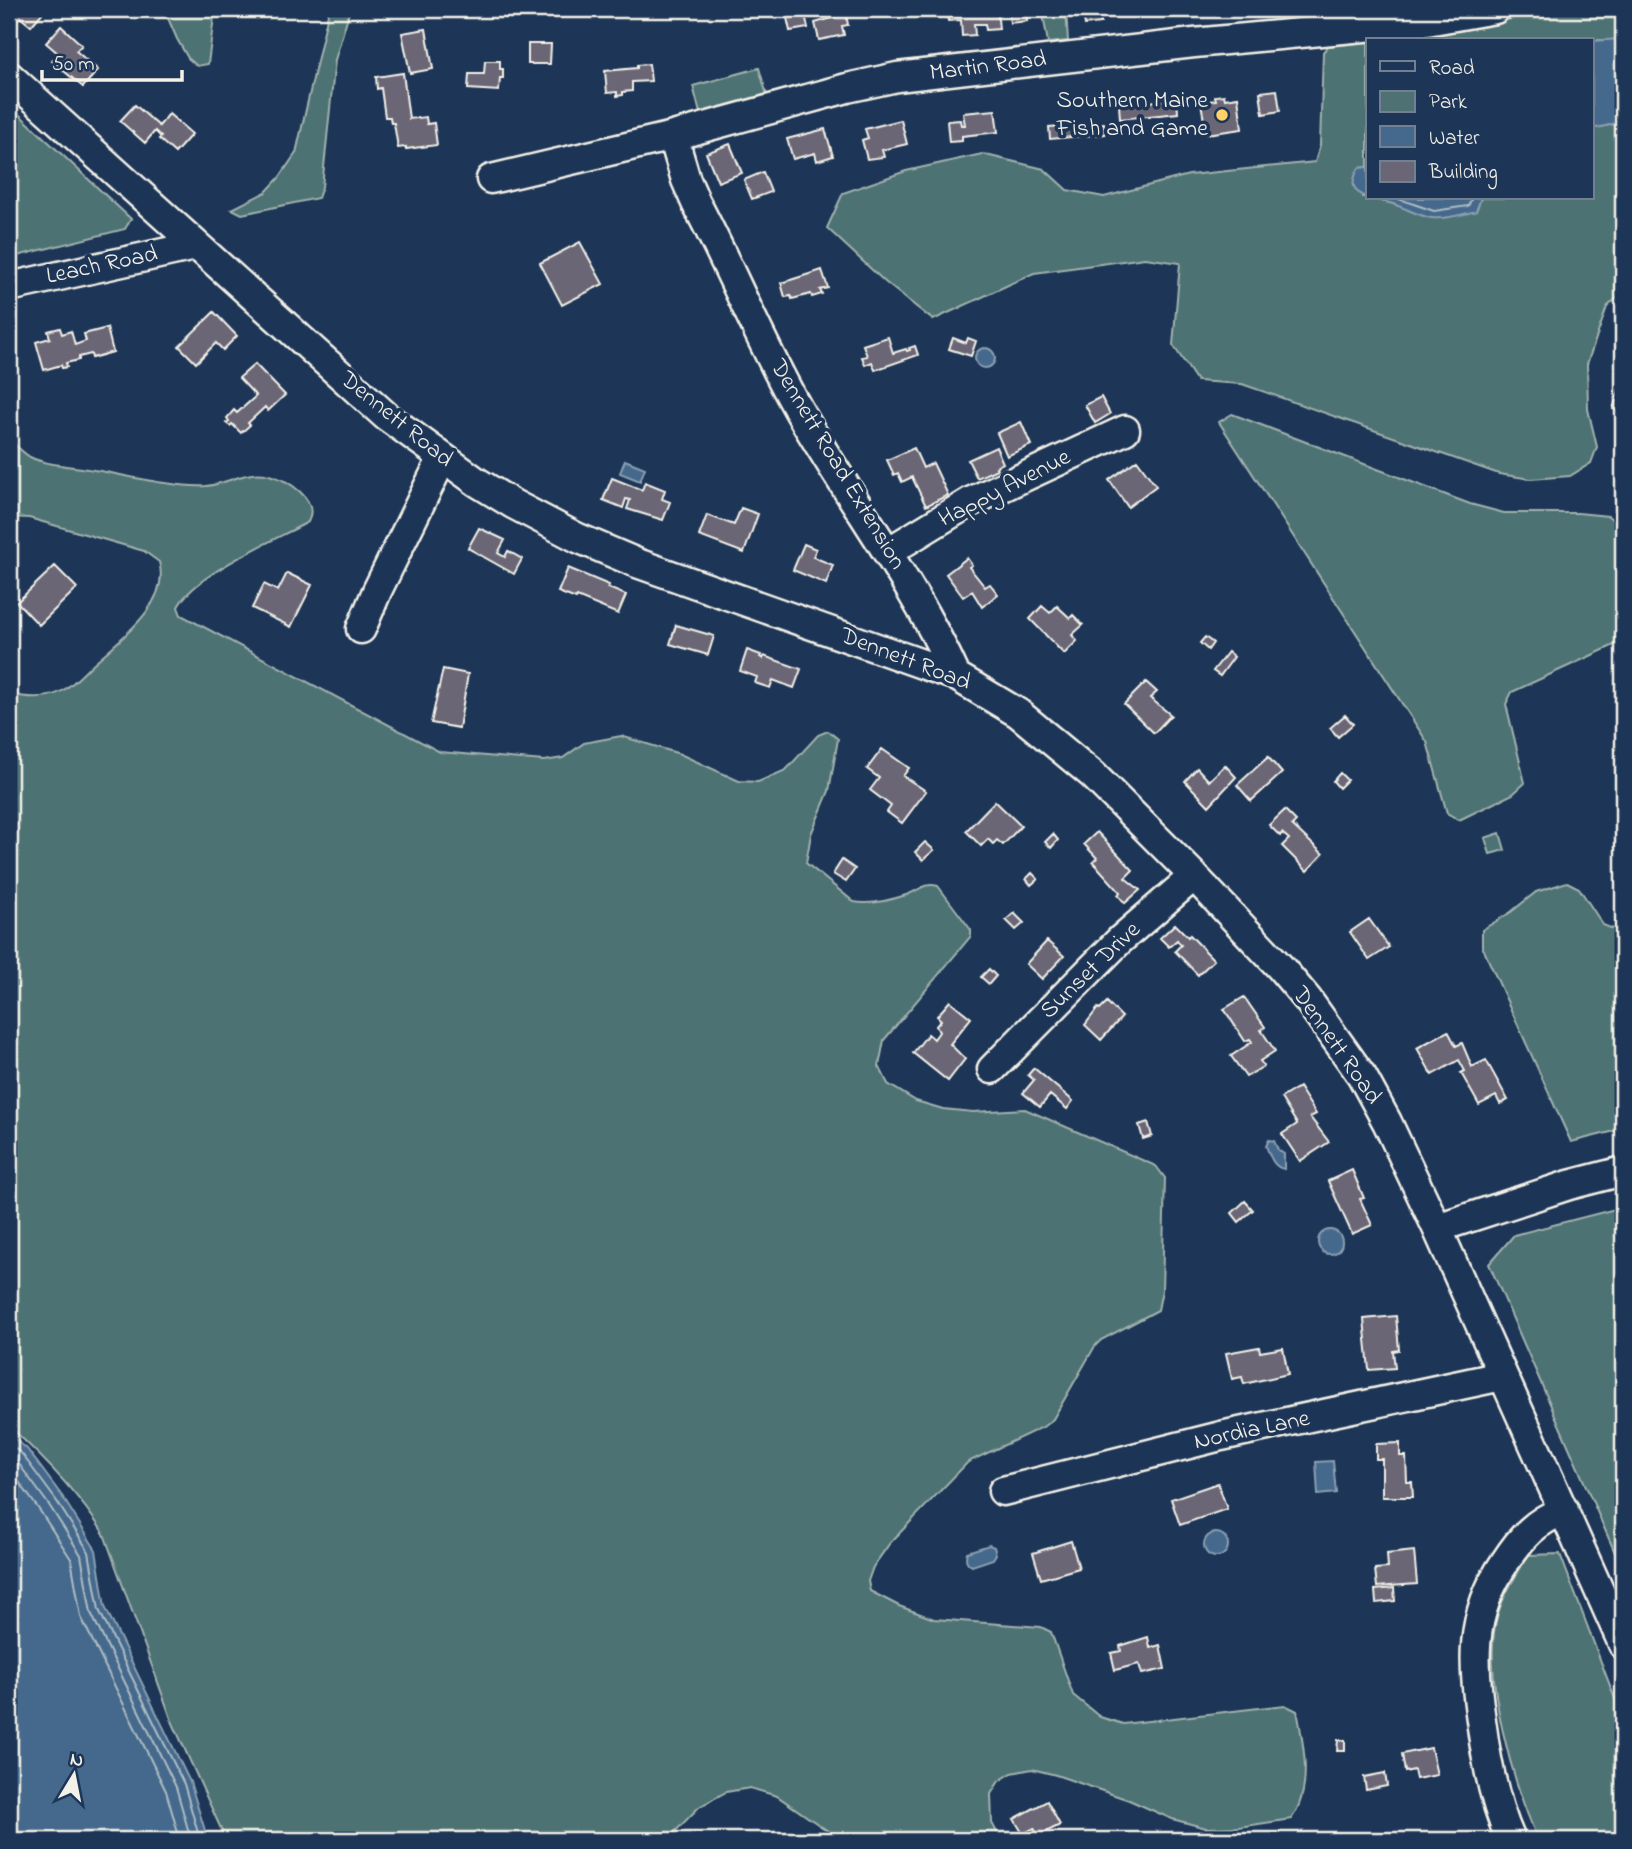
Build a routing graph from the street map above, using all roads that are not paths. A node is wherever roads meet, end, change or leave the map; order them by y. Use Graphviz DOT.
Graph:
graph roads {
  1 [pos="1495,9"];
  2 [pos="9,76"];
  3 [pos="673,136"];
  4 [pos="491,179"];
  5 [pos="195,246"];
  6 [pos="9,287"];
  7 [pos="1125,430"];
  8 [pos="442,459"];
  9 [pos="888,552"];
  10 [pos="361,629"];
  11 [pos="956,676"];
  12 [pos="1194,876"];
  13 [pos="992,1069"];
  14 [pos="1623,1171"];
  15 [pos="1437,1228"];
  16 [pos="1502,1376"];
  17 [pos="1003,1491"];
  18 [pos="1564,1510"];
  19 [pos="1623,1644"];
  20 [pos="1511,1840"];
  1 -- 3 [label="street, Martin Road"];
  2 -- 5 [label="street, Dennett Road"];
  3 -- 4 [label="street, Martin Road"];
  3 -- 9 [label="street, Dennett Road Extension"];
  5 -- 6 [label="street, Leach Road"];
  5 -- 8 [label="street, Dennett Road"];
  7 -- 9 [label="street, Happy Avenue"];
  8 -- 10 [label="street"];
  8 -- 11 [label="street, Dennett Road"];
  9 -- 11 [label="street, Dennett Road Extension"];
  11 -- 12 [label="street, Dennett Road"];
  12 -- 13 [label="street, Sunset Drive"];
  12 -- 15 [label="street, Dennett Road"];
  14 -- 15 [label="street"];
  15 -- 16 [label="street, Dennett Road"];
  16 -- 17 [label="street, Nordia Lane"];
  16 -- 18 [label="street, Dennett Road"];
  18 -- 19 [label="street, Dennett Road"];
  18 -- 20 [label="street"];
}
